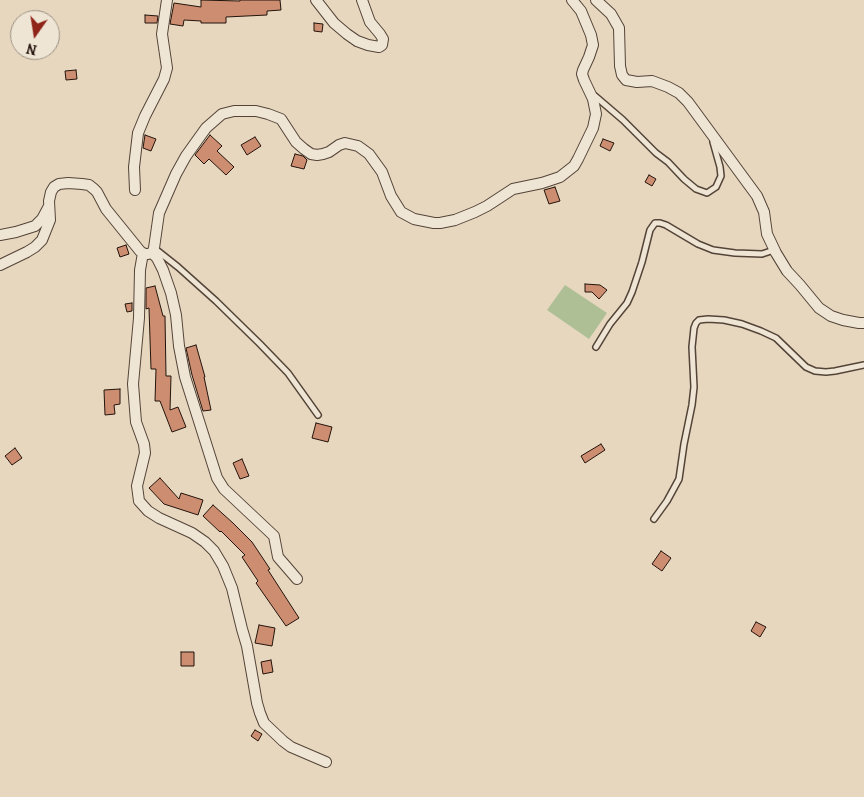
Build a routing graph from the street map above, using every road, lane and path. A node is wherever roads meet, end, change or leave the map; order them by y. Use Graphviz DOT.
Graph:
graph roads {
  1 [pos="167,0"];
  2 [pos="316,0"];
  3 [pos="362,0"];
  4 [pos="572,0"];
  5 [pos="596,0"];
  6 [pos="591,93"];
  7 [pos="710,132"];
  8 [pos="135,190"];
  9 [pos="50,205"];
  10 [pos="0,235"];
  11 [pos="775,249"];
  12 [pos="150,252"];
  13 [pos="0,265"];
  14 [pos="864,323"];
  15 [pos="596,346"];
  16 [pos="864,365"];
  17 [pos="318,415"];
  18 [pos="654,519"];
  19 [pos="297,579"];
  20 [pos="326,762"];
  1 -- 8 [label="street"];
  2 -- 3 [label="street"];
  4 -- 6 [label="street"];
  5 -- 7 [label="street"];
  6 -- 7 [label="lane"];
  6 -- 12 [label="street"];
  7 -- 11 [label="street"];
  9 -- 10 [label="street"];
  9 -- 12 [label="street"];
  9 -- 13 [label="street"];
  11 -- 14 [label="street"];
  11 -- 15 [label="lane"];
  12 -- 17 [label="lane"];
  12 -- 19 [label="street"];
  12 -- 20 [label="street"];
  16 -- 18 [label="lane"];
}
